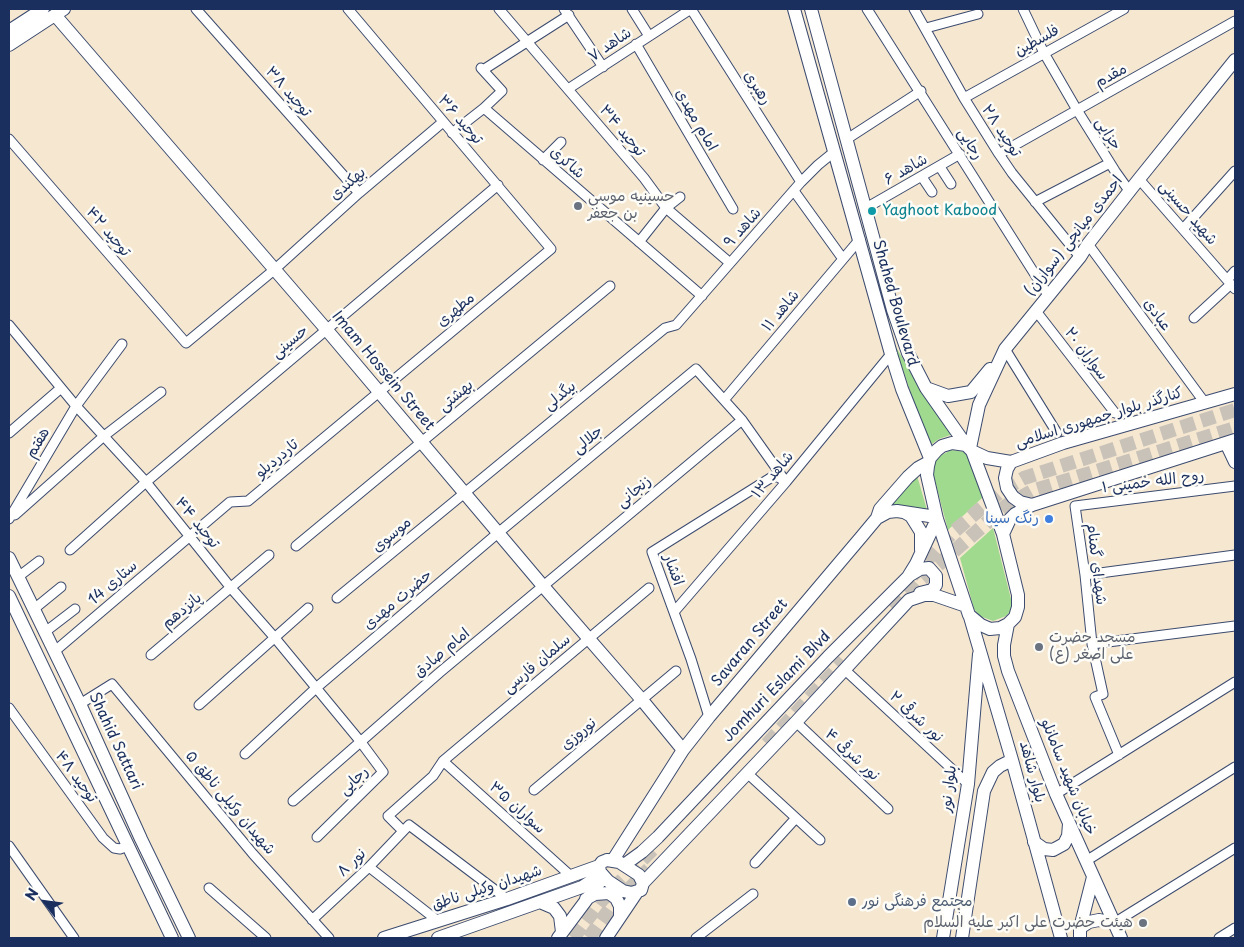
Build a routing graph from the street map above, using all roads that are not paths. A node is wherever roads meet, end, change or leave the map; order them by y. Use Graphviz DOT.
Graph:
graph roads {
  1 [pos="43,9"];
  2 [pos="196,9"];
  3 [pos="348,9"];
  4 [pos="499,9"];
  5 [pos="632,9"];
  6 [pos="689,9"];
  7 [pos="794,9"];
  8 [pos="811,9"];
  9 [pos="867,9"];
  10 [pos="914,9"];
  11 [pos="1024,9"];
  12 [pos="1124,9"];
  13 [pos="60,12"];
  14 [pos="566,12"];
  15 [pos="978,14"];
  16 [pos="1235,21"];
  17 [pos="926,28"];
  18 [pos="9,31"];
  19 [pos="649,36"];
  20 [pos="527,41"];
  21 [pos="9,44"];
  22 [pos="636,44"];
  23 [pos="1044,53"];
  24 [pos="1235,60"];
  25 [pos="603,67"];
  26 [pos="568,89"];
  27 [pos="921,91"];
  28 [pos="964,98"];
  29 [pos="484,108"];
  30 [pos="1078,110"];
  31 [pos="443,122"];
  32 [pos="452,133"];
  33 [pos="9,139"];
  34 [pos="847,139"];
  35 [pos="561,142"];
  36 [pos="834,152"];
  37 [pos="960,154"];
  38 [pos="999,154"];
  39 [pos="543,160"];
  40 [pos="1110,163"];
  41 [pos="940,167"];
  42 [pos="1235,171"];
  43 [pos="922,177"];
  44 [pos="1139,179"];
  45 [pos="801,182"];
  46 [pos="951,184"];
  47 [pos="498,185"];
  48 [pos="794,191"];
  49 [pos="932,192"];
  50 [pos="1130,192"];
  51 [pos="359,193"];
  52 [pos="680,197"];
  53 [pos="1035,202"];
  54 [pos="666,208"];
  55 [pos="866,208"];
  56 [pos="733,209"];
  57 [pos="1183,229"];
  58 [pos="860,240"];
  59 [pos="638,242"];
  60 [pos="1088,244"];
  61 [pos="551,248"];
  62 [pos="1080,258"];
  63 [pos="843,259"];
  64 [pos="730,263"];
  65 [pos="274,270"];
  66 [pos="1235,271"];
  67 [pos="1231,284"];
  68 [pos="610,286"];
  69 [pos="1048,295"];
  70 [pos="702,296"];
  71 [pos="1036,310"];
  72 [pos="1194,318"];
  73 [pos="9,325"];
  74 [pos="676,326"];
  75 [pos="326,329"];
  76 [pos="122,344"];
  77 [pos="186,344"];
  78 [pos="1006,349"];
  79 [pos="891,354"];
  80 [pos="61,388"];
  81 [pos="926,388"];
  82 [pos="161,392"];
  83 [pos="379,392"];
  84 [pos="1235,394"];
  85 [pos="724,400"];
  86 [pos="1204,403"];
  87 [pos="76,406"];
  88 [pos="1115,414"];
  89 [pos="742,420"];
  90 [pos="9,433"];
  91 [pos="1057,433"];
  92 [pos="104,436"];
  93 [pos="1230,441"];
  94 [pos="421,442"];
  95 [pos="969,448"];
  96 [pos="930,460"];
  97 [pos="1011,462"];
  98 [pos="1235,462"];
  99 [pos="146,482"];
  100 [pos="786,482"];
  101 [pos="1235,486"];
  102 [pos="464,493"];
  103 [pos="1032,505"];
  104 [pos="1075,506"];
  105 [pos="904,512"];
  106 [pos="877,518"];
  107 [pos="936,518"];
  108 [pos="9,519"];
  109 [pos="498,533"];
  110 [pos="1003,534"];
  111 [pos="189,535"];
  112 [pos="296,546"];
  113 [pos="70,550"];
  114 [pos="269,555"];
  115 [pos="920,555"];
  116 [pos="1235,555"];
  117 [pos="9,558"];
  118 [pos="40,560"];
  119 [pos="1085,575"];
  120 [pos="18,577"];
  121 [pos="908,577"];
  122 [pos="543,586"];
  123 [pos="61,587"];
  124 [pos="231,588"];
  125 [pos="649,588"];
  126 [pos="9,596"];
  127 [pos="337,598"];
  128 [pos="909,600"];
  129 [pos="75,608"];
  130 [pos="308,608"];
  131 [pos="34,609"];
  132 [pos="968,610"];
  133 [pos="674,612"];
  134 [pos="1008,624"];
  135 [pos="1235,626"];
  136 [pos="45,632"];
  137 [pos="275,638"];
  138 [pos="589,638"];
  139 [pos="979,644"];
  140 [pos="1092,644"];
  141 [pos="54,652"];
  142 [pos="151,656"];
  143 [pos="845,670"];
  144 [pos="676,671"];
  145 [pos="1235,682"];
  146 [pos="316,688"];
  147 [pos="642,700"];
  148 [pos="80,704"];
  149 [pos="200,705"];
  150 [pos="9,708"];
  151 [pos="708,717"];
  152 [pos="796,722"];
  153 [pos="360,741"];
  154 [pos="683,750"];
  155 [pos="245,754"];
  156 [pos="1119,755"];
  157 [pos="443,760"];
  158 [pos="1012,760"];
  159 [pos="1235,766"];
  160 [pos="747,773"];
  161 [pos="968,784"];
  162 [pos="534,790"];
  163 [pos="1056,794"];
  164 [pos="293,802"];
  165 [pos="888,809"];
  166 [pos="796,818"];
  167 [pos="1069,824"];
  168 [pos="407,828"];
  169 [pos="316,837"];
  170 [pos="141,839"];
  171 [pos="820,840"];
  172 [pos="1034,842"];
  173 [pos="9,846"];
  174 [pos="128,846"];
  175 [pos="1235,848"];
  176 [pos="642,852"];
  177 [pos="1086,861"];
  178 [pos="618,862"];
  179 [pos="755,863"];
  180 [pos="369,867"];
  181 [pos="659,867"];
  182 [pos="602,872"];
  183 [pos="572,877"];
  184 [pos="1093,877"];
  185 [pos="640,887"];
  186 [pos="209,888"];
  187 [pos="753,894"];
  188 [pos="586,898"];
  189 [pos="508,899"];
  190 [pos="540,902"];
  191 [pos="620,917"];
  192 [pos="312,920"];
  193 [pos="438,921"];
  194 [pos="1114,923"];
  195 [pos="1235,928"];
  196 [pos="1080,933"];
  197 [pos="560,935"];
  198 [pos="74,938"];
  199 [pos="172,938"];
  200 [pos="189,938"];
  201 [pos="266,938"];
  202 [pos="329,938"];
  203 [pos="384,938"];
  204 [pos="438,938"];
  205 [pos="606,938"];
  206 [pos="696,938"];
  207 [pos="943,938"];
  208 [pos="962,938"];
  209 [pos="1061,938"];
  210 [pos="1121,938"];
  211 [pos="1219,938"];
  1 -- 18 [label="main road"];
  2 -- 51 [label="street, توحید ۳۸"];
  3 -- 31 [label="street, توحید ۳۶"];
  4 -- 20 [label="street, توحید ۳۴"];
  5 -- 19 [label="street"];
  6 -- 19 [label="street, شاهد ۷"];
  6 -- 45 [label="street, رهبری"];
  7 -- 36 [label="main road, Shahed Boulevard"];
  8 -- 34 [label="main road, Shahed Boulevard"];
  9 -- 27 [label="street, رجایی"];
  10 -- 17 [label="street, توحید ۲۸"];
  11 -- 23 [label="street, جزایی"];
  12 -- 23 [label="street, فلسطین"];
  13 -- 21 [label="main road"];
  13 -- 65 [label="main road, Imam Hossein Street"];
  14 -- 20 [label="street"];
  14 -- 25 [label="street"];
  15 -- 17 [label="street"];
  16 -- 30 [label="street, مقدم"];
  17 -- 28 [label="street, توحید ۲۸"];
  19 -- 22 [label="street, شاهد ۷"];
  20 -- 26 [label="street, توحید ۳۴"];
  20 -- 29 [label="street"];
  22 -- 25 [label="street, شاهد ۷"];
  22 -- 56 [label="street, امام مهدی"];
  23 -- 28 [label="street, فلسطین"];
  23 -- 30 [label="street, جزایی"];
  24 -- 44 [label="main road, احمدی میانجی (سواران)"];
  25 -- 26 [label="street, شاهد ۷"];
  26 -- 54 [label="street, توحید ۳۴"];
  27 -- 34 [label="street"];
  27 -- 37 [label="street, رجایی"];
  28 -- 38 [label="street, توحید ۲۸"];
  29 -- 32 [label="street"];
  29 -- 39 [label="street, شاکری"];
  30 -- 38 [label="street, مقدم"];
  30 -- 40 [label="street, جزایی"];
  31 -- 32 [label="street, توحید ۳۶"];
  31 -- 51 [label="street, بهکندی"];
  32 -- 47 [label="street, توحید ۳۶"];
  33 -- 77 [label="street, توحید ۴۲"];
  34 -- 55 [label="main road, Shahed Boulevard"];
  35 -- 39 [label="street"];
  36 -- 45 [label="street, شاهد ۹"];
  36 -- 58 [label="main road, Shahed Boulevard"];
  37 -- 41 [label="street, شاهد ۶"];
  37 -- 69 [label="street, رجایی"];
  38 -- 53 [label="street, توحید ۲۸"];
  39 -- 59 [label="street, شاکری"];
  40 -- 50 [label="street, جزایی"];
  40 -- 53 [label="street"];
  41 -- 43 [label="street, شاهد ۶"];
  41 -- 46 [label="street"];
  42 -- 57 [label="street"];
  43 -- 49 [label="street"];
  43 -- 55 [label="street, شاهد ۶"];
  44 -- 50 [label="main road, احمدی میانجی (سواران)"];
  44 -- 57 [label="street, شهید حسینی"];
  45 -- 48 [label="street, شاهد ۹"];
  47 -- 61 [label="street, توحید ۳۶"];
  47 -- 75 [label="street, حسینی"];
  48 -- 63 [label="street"];
  48 -- 64 [label="street, شاهد ۹"];
  50 -- 60 [label="main road, احمدی میانجی (سواران)"];
  51 -- 65 [label="street, بهکندی"];
  52 -- 54 [label="street"];
  53 -- 62 [label="street, توحید ۲۸"];
  54 -- 59 [label="street"];
  54 -- 64 [label="street, توحید ۳۴"];
  55 -- 81 [label="main road, Shahed Boulevard"];
  57 -- 67 [label="street, شهید حسینی"];
  58 -- 63 [label="street, شاهد ۱۱"];
  58 -- 79 [label="main road, Shahed Boulevard"];
  59 -- 70 [label="street, شاکری"];
  60 -- 62 [label="main road, احمدی میانجی (سواران)"];
  60 -- 86 [label="street, عبادی"];
  61 -- 83 [label="street, مطهری"];
  62 -- 69 [label="main road, احمدی میانجی (سواران)"];
  63 -- 85 [label="street, شاهد ۱۱"];
  64 -- 70 [label="street, شاهد ۹"];
  65 -- 75 [label="main road, Imam Hossein Street"];
  65 -- 77 [label="street, بهکندی"];
  66 -- 67 [label="street"];
  67 -- 72 [label="street"];
  68 -- 94 [label="street, بهشتی"];
  69 -- 71 [label="main road, احمدی میانجی (سواران)"];
  70 -- 74 [label="street, شاهد ۹"];
  71 -- 78 [label="main road, احمدی میانجی (سواران)"];
  71 -- 88 [label="street, سواران ۲۰"];
  73 -- 80 [label="street, توحید ۴۴"];
  74 -- 102 [label="street, بیگدلی"];
  75 -- 83 [label="main road, Imam Hossein Street"];
  75 -- 99 [label="street, حسینی"];
  76 -- 87 [label="street, هفتم"];
  78 -- 81 [label="main road"];
  78 -- 91 [label="street"];
  78 -- 95 [label="main road, احمدی میانجی (سواران)"];
  79 -- 96 [label="main road, Shahed Boulevard"];
  79 -- 100 [label="street, شاهد ۱۳"];
  80 -- 87 [label="street, توحید ۴۴"];
  80 -- 90 [label="street"];
  81 -- 95 [label="main road, Shahed Boulevard"];
  82 -- 92 [label="street"];
  83 -- 94 [label="main road, Imam Hossein Street"];
  83 -- 111 [label="street, تاردردیلو"];
  84 -- 86 [label="main road, کنارگذر بلوار جمهوری اسلامی"];
  85 -- 89 [label="street"];
  85 -- 109 [label="street, جلالی"];
  86 -- 97 [label="main road, کنارگذر بلوار جمهوری اسلامی"];
  87 -- 92 [label="street, توحید ۴۴"];
  87 -- 108 [label="street, هفتم"];
  89 -- 100 [label="street"];
  89 -- 122 [label="street, زنجانی"];
  92 -- 99 [label="street, توحید ۴۴"];
  92 -- 108 [label="street"];
  93 -- 98 [label="main road"];
  93 -- 103 [label="main road"];
  94 -- 102 [label="main road, Imam Hossein Street"];
  94 -- 112 [label="street, بهشتی"];
  95 -- 96 [label="main road, Savaran Street"];
  95 -- 97 [label="main road, کنارگذر بلوار جمهوری اسلامی"];
  95 -- 110 [label="main road, Shahed Boulevard"];
  96 -- 106 [label="main road, Savaran Street"];
  96 -- 107 [label="main road, بلوار شاهد"];
  97 -- 103 [label="main road"];
  99 -- 111 [label="street, توحید ۴۴"];
  99 -- 113 [label="street, حسینی"];
  100 -- 133 [label="street, شاهد ۱۳"];
  100 -- 133 [label="street, افشار"];
  101 -- 104 [label="street, روح الله خمینی ۱"];
  102 -- 109 [label="main road, Imam Hossein Street"];
  102 -- 127 [label="street, موسوی"];
  103 -- 110 [label="main road"];
  104 -- 119 [label="street, شهدای گمنام"];
  105 -- 106 [label="main road"];
  105 -- 107 [label="main road"];
  105 -- 115 [label="main road"];
  106 -- 151 [label="main road, Savaran Street"];
  107 -- 115 [label="main road, Jomhuri Eslami Blvd"];
  107 -- 132 [label="main road, بلوار شاهد"];
  109 -- 122 [label="main road, Imam Hossein Street"];
  109 -- 146 [label="street, حضرت مهدی"];
  110 -- 134 [label="main road, خیابان شهید سامانلو"];
  111 -- 124 [label="street, توحید ۴۴"];
  111 -- 141 [label="street, ستاری 14"];
  114 -- 124 [label="street, پانزدهم"];
  115 -- 121 [label="main road, Jomhuri Eslami Blvd"];
  116 -- 119 [label="street"];
  117 -- 120 [label="main road, Shahid Sattari"];
  118 -- 120 [label="street"];
  119 -- 140 [label="street, شهدای گمنام"];
  120 -- 131 [label="main road, Shahid Sattari"];
  121 -- 128 [label="main road"];
  121 -- 176 [label="main road, Jomhuri Eslami Blvd"];
  122 -- 138 [label="main road, Imam Hossein Street"];
  122 -- 153 [label="street, امام صادق"];
  123 -- 131 [label="street"];
  124 -- 137 [label="street, توحید ۴۴"];
  124 -- 142 [label="street, پانزدهم"];
  125 -- 138 [label="street, سلمان فارسی"];
  126 -- 174 [label="main road"];
  128 -- 132 [label="main road"];
  128 -- 143 [label="main road"];
  129 -- 136 [label="street"];
  130 -- 137 [label="street"];
  131 -- 136 [label="main road, Shahid Sattari"];
  132 -- 134 [label="main road"];
  132 -- 139 [label="main road, بلوار شاهد"];
  133 -- 151 [label="street, افشار"];
  134 -- 163 [label="main road, خیابان شهید سامانلو"];
  135 -- 140 [label="street"];
  136 -- 141 [label="main road, Shahid Sattari"];
  137 -- 146 [label="street, توحید ۴۴"];
  137 -- 149 [label="street"];
  138 -- 147 [label="main road, Imam Hossein Street"];
  138 -- 157 [label="street, سلمان فارسی"];
  139 -- 158 [label="main road, بلوار شاهد"];
  139 -- 161 [label="main road, بلوار نور"];
  140 -- 156 [label="street, شهدای گمنام"];
  141 -- 148 [label="main road, Shahid Sattari"];
  143 -- 152 [label="main road"];
  143 -- 161 [label="street, نور شرقی ۲"];
  144 -- 147 [label="street, نوروزی"];
  145 -- 156 [label="street"];
  146 -- 153 [label="street, توحید ۴۴"];
  146 -- 155 [label="street, حضرت مهدی"];
  147 -- 154 [label="main road, Imam Hossein Street"];
  147 -- 162 [label="street, نوروزی"];
  148 -- 170 [label="main road, Shahid Sattari"];
  148 -- 192 [label="street, شهیدان وکیلی ناطق ۵"];
  150 -- 174 [label="street, توحید ۴۸"];
  151 -- 154 [label="main road, Savaran Street"];
  152 -- 160 [label="main road"];
  152 -- 165 [label="street, نور شرقی ۴"];
  153 -- 164 [label="street, امام صادق"];
  153 -- 169 [label="street, رجایی"];
  154 -- 178 [label="main road, Savaran Street"];
  156 -- 163 [label="street"];
  157 -- 168 [label="street, سلمان فارسی"];
  157 -- 183 [label="street, سواران ۳۵"];
  158 -- 172 [label="main road, بلوار شاهد"];
  158 -- 208 [label="main road"];
  159 -- 177 [label="street"];
  160 -- 166 [label="street"];
  160 -- 181 [label="main road"];
  161 -- 207 [label="main road, بلوار نور"];
  163 -- 167 [label="main road, خیابان شهید سامانلو"];
  166 -- 171 [label="street"];
  166 -- 179 [label="street"];
  167 -- 172 [label="main road"];
  167 -- 177 [label="main road, خیابان شهید سامانلو"];
  168 -- 180 [label="street, نور ۸"];
  168 -- 189 [label="street"];
  170 -- 174 [label="main road"];
  170 -- 200 [label="main road, Shahid Sattari"];
  172 -- 209 [label="main road, بلوار شاهد"];
  173 -- 198 [label="street"];
  174 -- 199 [label="main road"];
  175 -- 194 [label="street"];
  176 -- 178 [label="main road, Jomhuri Eslami Blvd"];
  176 -- 181 [label="main road"];
  177 -- 184 [label="main road, خیابان شهید سامانلو"];
  178 -- 182 [label="main road, Jomhuri Eslami Blvd"];
  178 -- 185 [label="main road"];
  180 -- 192 [label="street, نور ۸"];
  180 -- 193 [label="street"];
  181 -- 185 [label="main road"];
  182 -- 183 [label="main road, شهیدان وکیلی ناطق"];
  182 -- 185 [label="main road"];
  182 -- 188 [label="main road"];
  182 -- 190 [label="main road, شهیدان وکیلی ناطق"];
  183 -- 189 [label="main road, شهیدان وکیلی ناطق"];
  184 -- 194 [label="main road, خیابان شهید سامانلو"];
  184 -- 196 [label="main road"];
  185 -- 191 [label="main road"];
  186 -- 201 [label="street"];
  187 -- 206 [label="street"];
  188 -- 191 [label="main road"];
  188 -- 197 [label="main road"];
  189 -- 193 [label="main road, شهیدان وکیلی ناطق"];
  190 -- 197 [label="main road"];
  190 -- 204 [label="main road, شهیدان وکیلی ناطق"];
  191 -- 205 [label="main road"];
  192 -- 202 [label="street, شهیدان وکیلی ناطق ۵"];
  193 -- 203 [label="main road, شهیدان وکیلی ناطق"];
  194 -- 196 [label="main road"];
  194 -- 210 [label="main road, خیابان شهید سامانلو"];
  195 -- 211 [label="street"];
}
